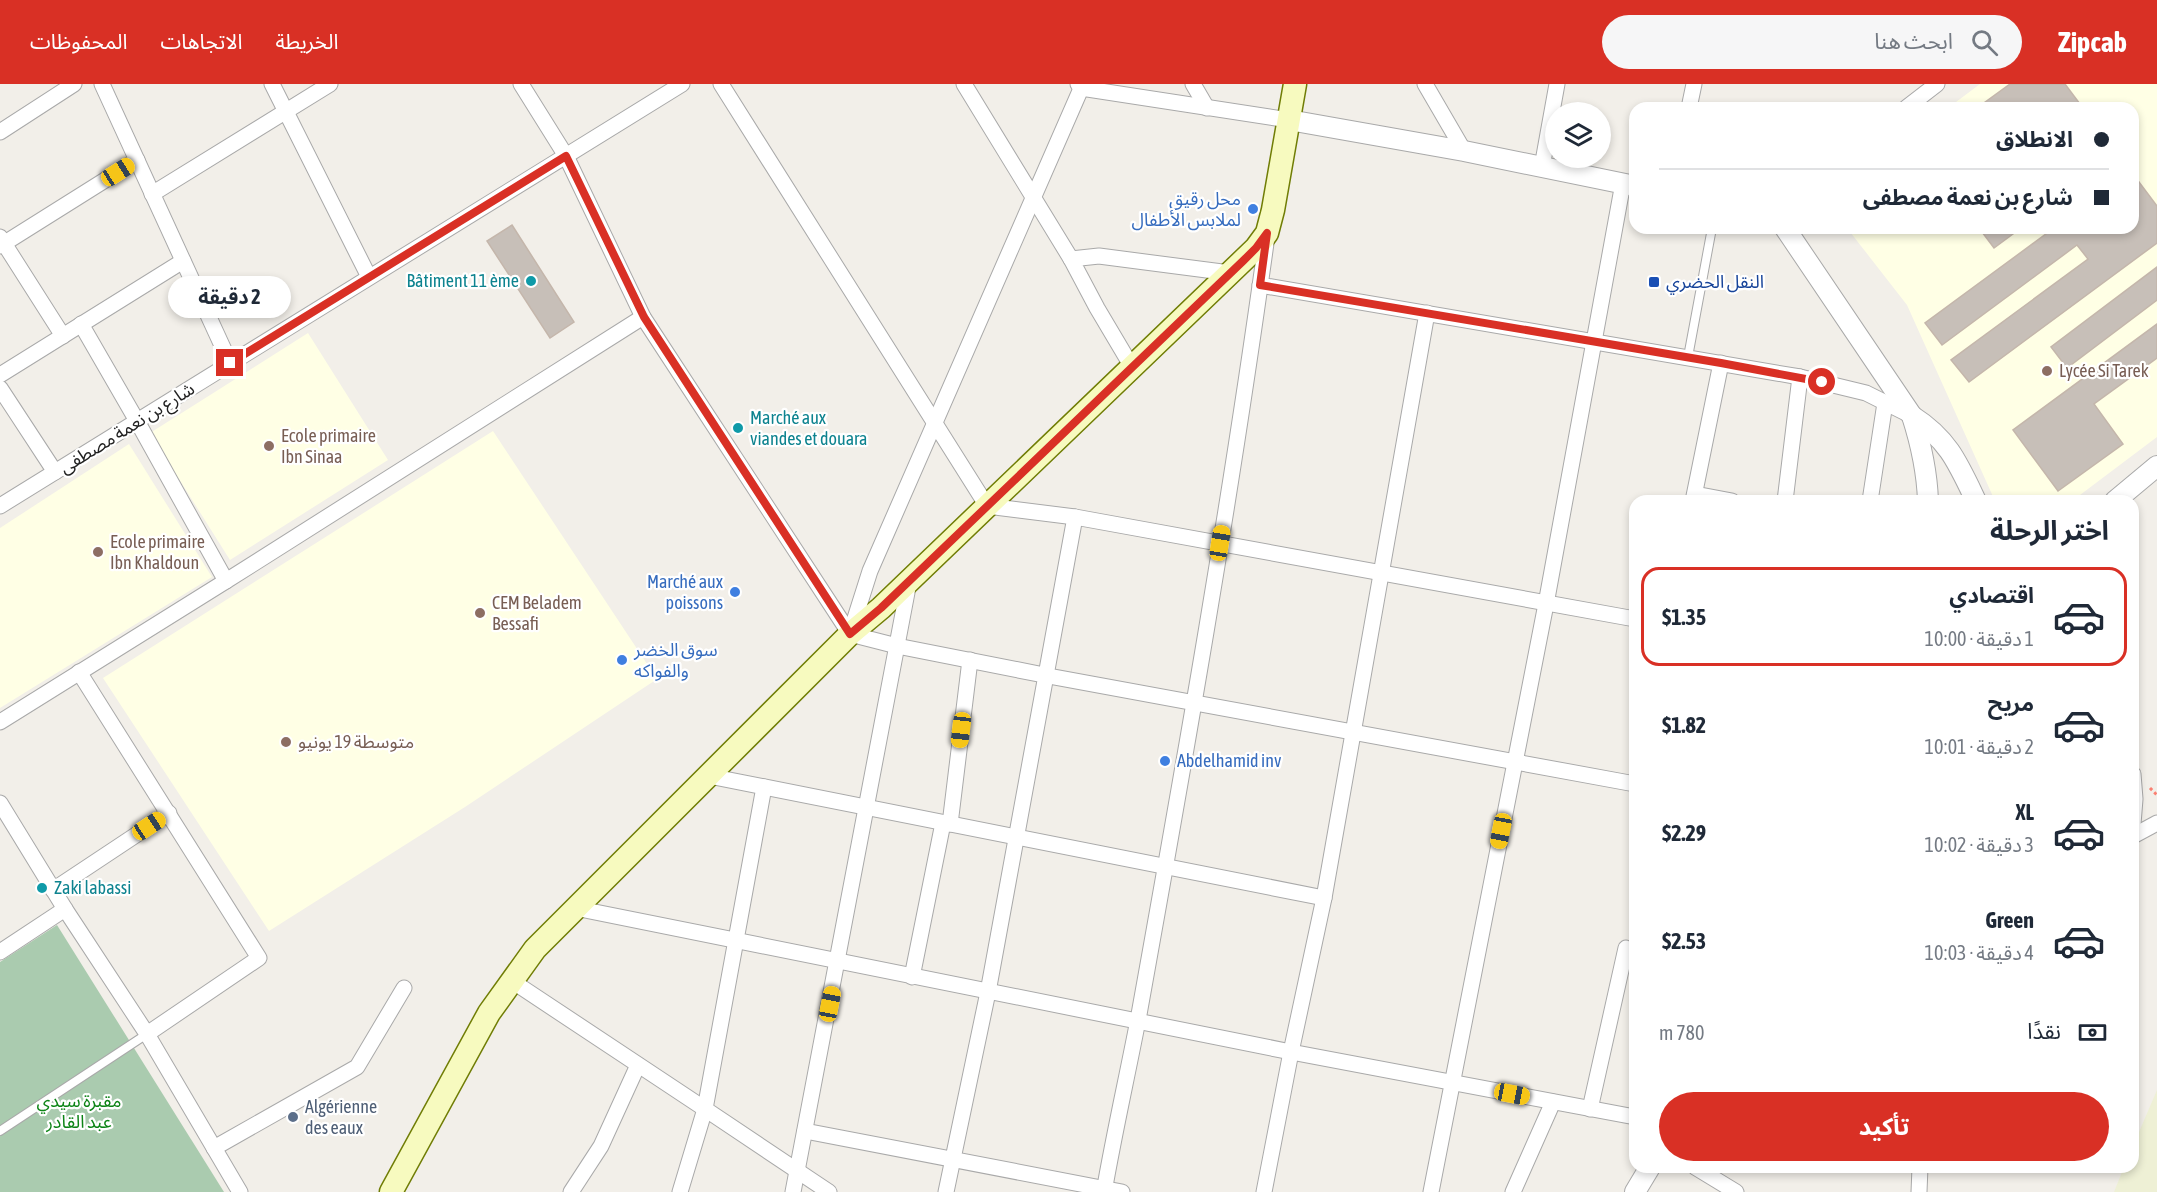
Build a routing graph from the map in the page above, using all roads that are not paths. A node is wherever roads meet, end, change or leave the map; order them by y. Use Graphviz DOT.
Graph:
graph roads {
  1 [pos="74,84"];
  2 [pos="102,84"];
  3 [pos="272,84"];
  4 [pos="330,84"];
  5 [pos="521,84"];
  6 [pos="682,84"];
  7 [pos="721,84"];
  8 [pos="964,84"];
  9 [pos="1193,84"];
  10 [pos="1295,84"];
  11 [pos="1425,84"];
  12 [pos="1557,84"];
  13 [pos="1694,84"];
  14 [pos="1937,84"];
  15 [pos="1081,85"];
  16 [pos="1690,102"];
  17 [pos="1914,102"];
  18 [pos="1207,108"];
  19 [pos="286,112"];
  20 [pos="1289,120"];
  21 [pos="0,132"];
  22 [pos="1464,150"];
  23 [pos="566,156"];
  24 [pos="137,160"];
  25 [pos="1542,167"];
  26 [pos="1629,185"];
  27 [pos="152,194"];
  28 [pos="1032,196"];
  29 [pos="1267,233"];
  30 [pos="1711,234"];
  31 [pos="1789,234"];
  32 [pos="1,242"];
  33 [pos="1071,259"];
  34 [pos="183,261"];
  35 [pos="1230,273"];
  36 [pos="369,278"];
  37 [pos="1260,285"];
  38 [pos="1427,313"];
  39 [pos="644,317"];
  40 [pos="81,324"];
  41 [pos="63,336"];
  42 [pos="1594,341"];
  43 [pos="1688,357"];
  44 [pos="230,363"];
  45 [pos="1721,363"];
  46 [pos="1132,367"];
  47 [pos="0,375"];
  48 [pos="1800,377"];
  49 [pos="0,388"];
  50 [pos="1885,403"];
  51 [pos="1911,416"];
  52 [pos="137,421"];
  53 [pos="934,421"];
  54 [pos="2157,466"];
  55 [pos="55,472"];
  56 [pos="1694,495"];
  57 [pos="1786,495"];
  58 [pos="1871,495"];
  59 [pos="1928,495"];
  60 [pos="1973,495"];
  61 [pos="2122,495"];
  62 [pos="0,506"];
  63 [pos="987,506"];
  64 [pos="1075,517"];
  65 [pos="1220,543"];
  66 [pos="1383,573"];
  67 [pos="909,580"];
  68 [pos="226,581"];
  69 [pos="1546,604"];
  70 [pos="1629,618"];
  71 [pos="850,634"];
  72 [pos="897,646"];
  73 [pos="970,660"];
  74 [pos="79,672"];
  75 [pos="1045,675"];
  76 [pos="1193,703"];
  77 [pos="0,722"];
  78 [pos="1353,733"];
  79 [pos="1515,763"];
  80 [pos="710,776"];
  81 [pos="1629,783"];
  82 [pos="764,787"];
  83 [pos="0,803"];
  84 [pos="867,807"];
  85 [pos="169,813"];
  86 [pos="946,823"];
  87 [pos="2157,823"];
  88 [pos="2139,833"];
  89 [pos="1016,837"];
  90 [pos="1165,867"];
  91 [pos="53,890"];
  92 [pos="1324,898"];
  93 [pos="575,908"];
  94 [pos="64,909"];
  95 [pos="735,942"];
  96 [pos="1626,948"];
  97 [pos="0,952"];
  98 [pos="838,962"];
  99 [pos="912,977"];
  100 [pos="512,981"];
  101 [pos="404,988"];
  102 [pos="988,992"];
  103 [pos="1137,1022"];
  104 [pos="147,1034"];
  105 [pos="1291,1052"];
  106 [pos="638,1065"];
  107 [pos="1451,1083"];
  108 [pos="1553,1102"];
  109 [pos="705,1109"];
  110 [pos="1590,1109"];
  111 [pos="1629,1117"];
  112 [pos="0,1131"];
  113 [pos="805,1131"];
  114 [pos="214,1148"];
  115 [pos="953,1160"];
  116 [pos="797,1171"];
  117 [pos="1646,1173"];
  118 [pos="1701,1173"];
  119 [pos="1920,1173"];
  120 [pos="1714,1186"];
  121 [pos="1104,1190"];
  122 [pos="240,1192"];
  123 [pos="391,1192"];
  124 [pos="571,1192"];
  125 [pos="680,1192"];
  126 [pos="793,1192"];
  127 [pos="829,1192"];
  128 [pos="946,1192"];
  129 [pos="1122,1192"];
  130 [pos="1264,1192"];
  131 [pos="1431,1192"];
  132 [pos="1514,1192"];
  133 [pos="1635,1192"];
  134 [pos="1736,1192"];
  135 [pos="1919,1192"];
  1 -- 21 [label="street"];
  2 -- 24 [label="street"];
  3 -- 19 [label="street"];
  4 -- 19 [label="street"];
  5 -- 23 [label="street"];
  6 -- 23 [label="street, شارع بن نعمة مصطفى"];
  7 -- 53 [label="street"];
  8 -- 28 [label="street"];
  9 -- 18 [label="street"];
  10 -- 20 [label="main road"];
  11 -- 22 [label="street"];
  12 -- 25 [label="street"];
  13 -- 16 [label="street"];
  14 -- 17 [label="street"];
  15 -- 18 [label="street"];
  15 -- 28 [label="street"];
  18 -- 20 [label="street"];
  19 -- 27 [label="street"];
  19 -- 36 [label="street"];
  20 -- 22 [label="street"];
  20 -- 29 [label="main road"];
  22 -- 25 [label="street"];
  23 -- 36 [label="street, شارع بن نعمة مصطفى"];
  23 -- 39 [label="street"];
  24 -- 27 [label="street"];
  24 -- 32 [label="street"];
  25 -- 26 [label="street"];
  26 -- 42 [label="street"];
  27 -- 34 [label="street"];
  28 -- 33 [label="street"];
  28 -- 53 [label="street"];
  29 -- 35 [label="main road"];
  29 -- 37 [label="street"];
  30 -- 43 [label="lane"];
  31 -- 51 [label="street"];
  32 -- 41 [label="street"];
  33 -- 35 [label="street"];
  33 -- 46 [label="street"];
  34 -- 40 [label="street"];
  34 -- 44 [label="street"];
  35 -- 46 [label="main road"];
  36 -- 44 [label="street, شارع بن نعمة مصطفى"];
  37 -- 38 [label="street"];
  37 -- 65 [label="street"];
  38 -- 42 [label="street"];
  38 -- 66 [label="street"];
  39 -- 68 [label="street"];
  39 -- 71 [label="street"];
  40 -- 41 [label="street"];
  40 -- 52 [label="street"];
  41 -- 47 [label="street"];
  42 -- 43 [label="street"];
  42 -- 69 [label="street"];
  43 -- 45 [label="street"];
  44 -- 52 [label="street, شارع بن نعمة مصطفى"];
  45 -- 48 [label="street"];
  45 -- 56 [label="street"];
  46 -- 63 [label="main road"];
  48 -- 50 [label="street"];
  48 -- 57 [label="street"];
  49 -- 55 [label="street"];
  50 -- 51 [label="street"];
  50 -- 58 [label="street"];
  51 -- 59 [label="street"];
  51 -- 60 [label="street"];
  52 -- 55 [label="street, شارع بن نعمة مصطفى"];
  52 -- 68 [label="street"];
  53 -- 63 [label="street"];
  53 -- 71 [label="street"];
  54 -- 61 [label="street"];
  55 -- 62 [label="street, شارع بن نعمة مصطفى"];
  63 -- 64 [label="street"];
  63 -- 67 [label="main road"];
  64 -- 65 [label="street"];
  64 -- 75 [label="street"];
  65 -- 66 [label="street"];
  65 -- 76 [label="street"];
  66 -- 69 [label="street"];
  66 -- 78 [label="street"];
  67 -- 71 [label="main road"];
  67 -- 72 [label="street"];
  68 -- 74 [label="street"];
  69 -- 70 [label="street"];
  69 -- 79 [label="street"];
  71 -- 72 [label="street"];
  71 -- 80 [label="main road"];
  72 -- 73 [label="street"];
  72 -- 84 [label="street"];
  73 -- 75 [label="street"];
  73 -- 86 [label="street"];
  74 -- 77 [label="street"];
  74 -- 85 [label="street"];
  75 -- 76 [label="street"];
  75 -- 89 [label="street"];
  76 -- 78 [label="street"];
  76 -- 90 [label="street"];
  78 -- 79 [label="street"];
  78 -- 92 [label="street"];
  79 -- 81 [label="street"];
  79 -- 107 [label="street"];
  80 -- 82 [label="street"];
  80 -- 93 [label="main road"];
  82 -- 84 [label="street"];
  82 -- 95 [label="street"];
  83 -- 91 [label="street"];
  84 -- 86 [label="street"];
  84 -- 98 [label="street"];
  85 -- 91 [label="street"];
  85 -- 104 [label="street"];
  86 -- 89 [label="street"];
  86 -- 99 [label="street"];
  87 -- 88 [label="street"];
  89 -- 90 [label="street"];
  89 -- 102 [label="street"];
  90 -- 92 [label="street"];
  90 -- 103 [label="street"];
  91 -- 94 [label="street"];
  92 -- 105 [label="street"];
  93 -- 95 [label="street"];
  93 -- 100 [label="main road"];
  94 -- 97 [label="street"];
  94 -- 104 [label="street"];
  95 -- 98 [label="street"];
  95 -- 109 [label="street"];
  96 -- 110 [label="street"];
  98 -- 99 [label="street"];
  98 -- 113 [label="street"];
  99 -- 102 [label="street"];
  100 -- 106 [label="street"];
  100 -- 123 [label="main road"];
  101 -- 114 [label="street"];
  102 -- 103 [label="street"];
  102 -- 115 [label="street"];
  103 -- 105 [label="street"];
  103 -- 121 [label="street"];
  104 -- 112 [label="lane"];
  104 -- 114 [label="street"];
  105 -- 107 [label="street"];
  105 -- 130 [label="street"];
  106 -- 109 [label="street"];
  106 -- 124 [label="street"];
  107 -- 108 [label="street"];
  107 -- 131 [label="street"];
  108 -- 110 [label="street"];
  108 -- 132 [label="street"];
  109 -- 116 [label="street"];
  109 -- 125 [label="street"];
  110 -- 111 [label="street"];
  113 -- 115 [label="street"];
  113 -- 116 [label="street"];
  114 -- 122 [label="street"];
  115 -- 121 [label="street"];
  115 -- 128 [label="street"];
  116 -- 126 [label="street"];
  116 -- 127 [label="street"];
  117 -- 133 [label="street"];
  118 -- 120 [label="street"];
  119 -- 135 [label="street"];
  120 -- 134 [label="street"];
  121 -- 129 [label="street"];
}
